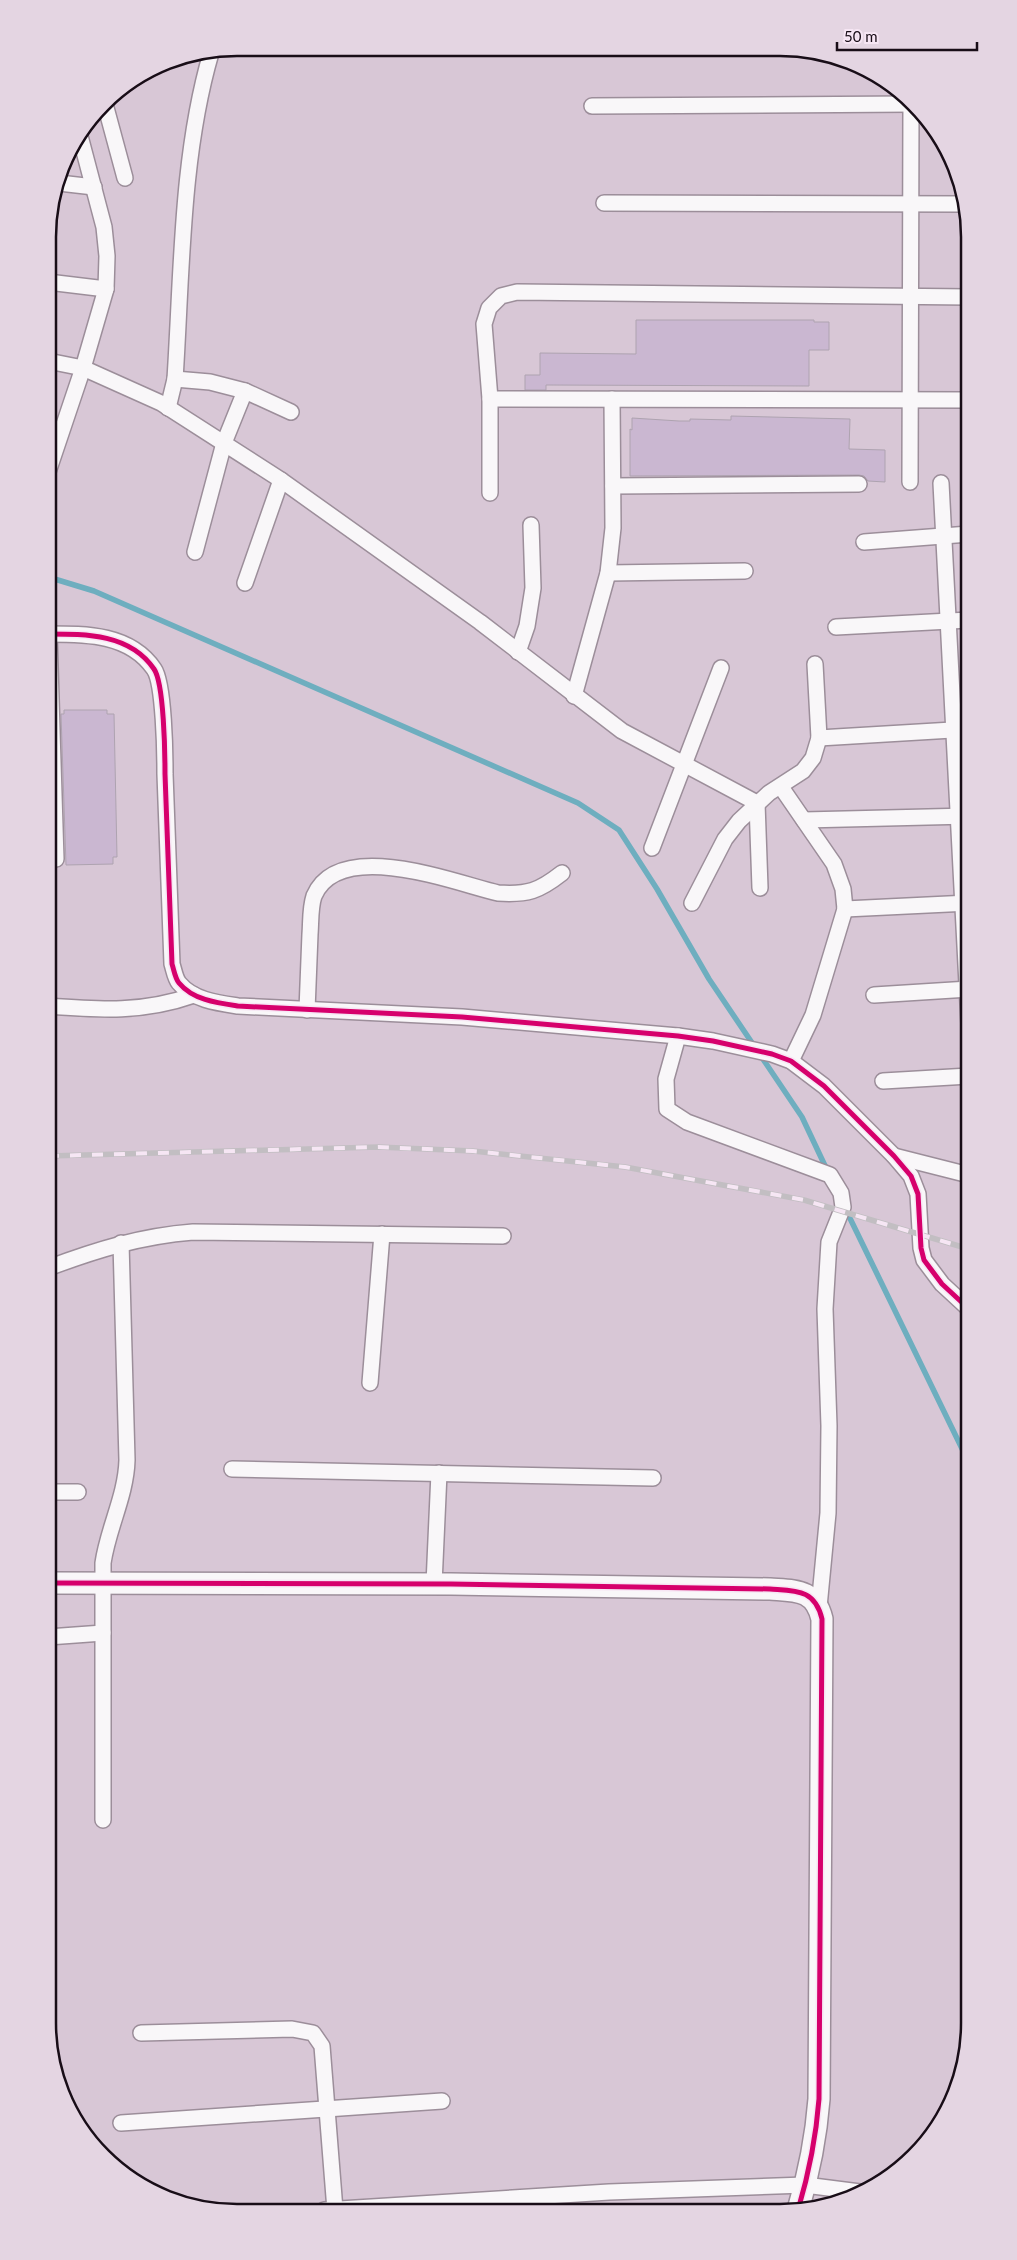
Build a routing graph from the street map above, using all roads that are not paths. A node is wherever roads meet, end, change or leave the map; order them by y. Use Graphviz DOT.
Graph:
graph roads {
  1 [pos="209,59"];
  2 [pos="901,103"];
  3 [pos="592,106"];
  4 [pos="107,111"];
  5 [pos="912,113"];
  6 [pos="82,144"];
  7 [pos="125,178"];
  8 [pos="64,184"];
  9 [pos="94,187"];
  10 [pos="604,203"];
  11 [pos="911,204"];
  12 [pos="957,204"];
  13 [pos="56,283"];
  14 [pos="106,289"];
  15 [pos="910,296"];
  16 [pos="961,297"];
  17 [pos="56,363"];
  18 [pos="83,368"];
  19 [pos="175,379"];
  20 [pos="245,391"];
  21 [pos="490,399"];
  22 [pos="612,400"];
  23 [pos="910,400"];
  24 [pos="961,400"];
  25 [pos="168,408"];
  26 [pos="291,412"];
  27 [pos="56,435"];
  28 [pos="224,443"];
  29 [pos="281,480"];
  30 [pos="910,482"];
  31 [pos="941,483"];
  32 [pos="859,484"];
  33 [pos="613,486"];
  34 [pos="490,493"];
  35 [pos="531,525"];
  36 [pos="961,535"];
  37 [pos="944,536"];
  38 [pos="864,542"];
  39 [pos="195,552"];
  40 [pos="745,571"];
  41 [pos="608,573"];
  42 [pos="245,583"];
  43 [pos="961,620"];
  44 [pos="948,621"];
  45 [pos="836,627"];
  46 [pos="56,634"];
  47 [pos="518,652"];
  48 [pos="815,664"];
  49 [pos="721,668"];
  50 [pos="574,696"];
  51 [pos="961,721"];
  52 [pos="961,729"];
  53 [pos="819,738"];
  54 [pos="684,765"];
  55 [pos="781,787"];
  56 [pos="757,803"];
  57 [pos="961,816"];
  58 [pos="804,820"];
  59 [pos="652,848"];
  60 [pos="562,873"];
  61 [pos="760,888"];
  62 [pos="692,903"];
  63 [pos="961,904"];
  64 [pos="846,910"];
  65 [pos="961,989"];
  66 [pos="194,995"];
  67 [pos="874,995"];
  68 [pos="56,1006"];
  69 [pos="307,1010"];
  70 [pos="678,1036"];
  71 [pos="791,1061"];
  72 [pos="961,1076"];
  73 [pos="883,1081"];
  74 [pos="894,1156"];
  75 [pos="961,1173"];
  76 [pos="382,1234"];
  77 [pos="503,1236"];
  78 [pos="121,1243"];
  79 [pos="56,1265"];
  80 [pos="961,1302"];
  81 [pos="370,1383"];
  82 [pos="232,1469"];
  83 [pos="439,1473"];
  84 [pos="653,1478"];
  85 [pos="56,1492"];
  86 [pos="78,1492"];
  87 [pos="103,1583"];
  88 [pos="56,1584"];
  89 [pos="434,1584"];
  90 [pos="820,1607"];
  91 [pos="103,1633"];
  92 [pos="56,1636"];
  93 [pos="103,1820"];
  94 [pos="141,2033"];
  95 [pos="442,2101"];
  96 [pos="327,2110"];
  97 [pos="121,2123"];
  98 [pos="805,2185"];
  99 [pos="848,2190"];
  100 [pos="800,2202"];
  101 [pos="332,2204"];
  102 [pos="413,2204"];
  1 -- 19 [label="street"];
  2 -- 3 [label="street"];
  4 -- 7 [label="street"];
  5 -- 11 [label="street"];
  6 -- 9 [label="street"];
  8 -- 9 [label="street"];
  9 -- 14 [label="street"];
  10 -- 11 [label="street"];
  11 -- 12 [label="street"];
  11 -- 15 [label="street"];
  13 -- 14 [label="street"];
  14 -- 18 [label="street"];
  15 -- 16 [label="street"];
  15 -- 21 [label="street"];
  15 -- 23 [label="street"];
  17 -- 18 [label="street"];
  18 -- 25 [label="street"];
  18 -- 27 [label="street"];
  19 -- 20 [label="street"];
  19 -- 25 [label="street"];
  20 -- 26 [label="street"];
  20 -- 28 [label="street"];
  21 -- 22 [label="street"];
  21 -- 34 [label="street"];
  22 -- 23 [label="street"];
  22 -- 33 [label="street"];
  23 -- 24 [label="street"];
  23 -- 30 [label="street"];
  25 -- 28 [label="street"];
  28 -- 29 [label="street"];
  28 -- 39 [label="street"];
  29 -- 42 [label="street"];
  29 -- 47 [label="street"];
  31 -- 37 [label="street"];
  32 -- 33 [label="street"];
  33 -- 41 [label="street"];
  35 -- 47 [label="street"];
  36 -- 37 [label="street"];
  37 -- 38 [label="street"];
  37 -- 44 [label="street"];
  40 -- 41 [label="street"];
  41 -- 50 [label="street"];
  43 -- 44 [label="street"];
  44 -- 45 [label="street"];
  44 -- 51 [label="street"];
  46 -- 66 [label="street"];
  47 -- 50 [label="street"];
  48 -- 53 [label="street"];
  49 -- 54 [label="street"];
  50 -- 54 [label="street"];
  52 -- 53 [label="street"];
  53 -- 55 [label="street"];
  54 -- 56 [label="street"];
  54 -- 59 [label="street"];
  55 -- 56 [label="street"];
  55 -- 58 [label="street"];
  56 -- 61 [label="street"];
  56 -- 62 [label="street"];
  57 -- 58 [label="street"];
  58 -- 64 [label="street"];
  60 -- 69 [label="street"];
  63 -- 64 [label="street"];
  64 -- 71 [label="street"];
  65 -- 67 [label="street"];
  66 -- 68 [label="street"];
  66 -- 69 [label="street"];
  69 -- 70 [label="street"];
  70 -- 71 [label="street"];
  70 -- 90 [label="street"];
  71 -- 74 [label="street"];
  72 -- 73 [label="street"];
  74 -- 75 [label="street"];
  74 -- 80 [label="street"];
  76 -- 77 [label="street"];
  76 -- 78 [label="street"];
  76 -- 81 [label="street"];
  78 -- 79 [label="street"];
  78 -- 87 [label="street"];
  82 -- 83 [label="street"];
  83 -- 84 [label="street"];
  83 -- 89 [label="street"];
  85 -- 86 [label="street"];
  87 -- 88 [label="street"];
  87 -- 89 [label="street"];
  87 -- 91 [label="street"];
  89 -- 90 [label="street"];
  90 -- 98 [label="street"];
  91 -- 92 [label="street"];
  91 -- 93 [label="street"];
  94 -- 96 [label="street"];
  95 -- 96 [label="street"];
  96 -- 97 [label="street"];
  96 -- 101 [label="street"];
  98 -- 99 [label="street"];
  98 -- 100 [label="street"];
  98 -- 102 [label="street"];
}
